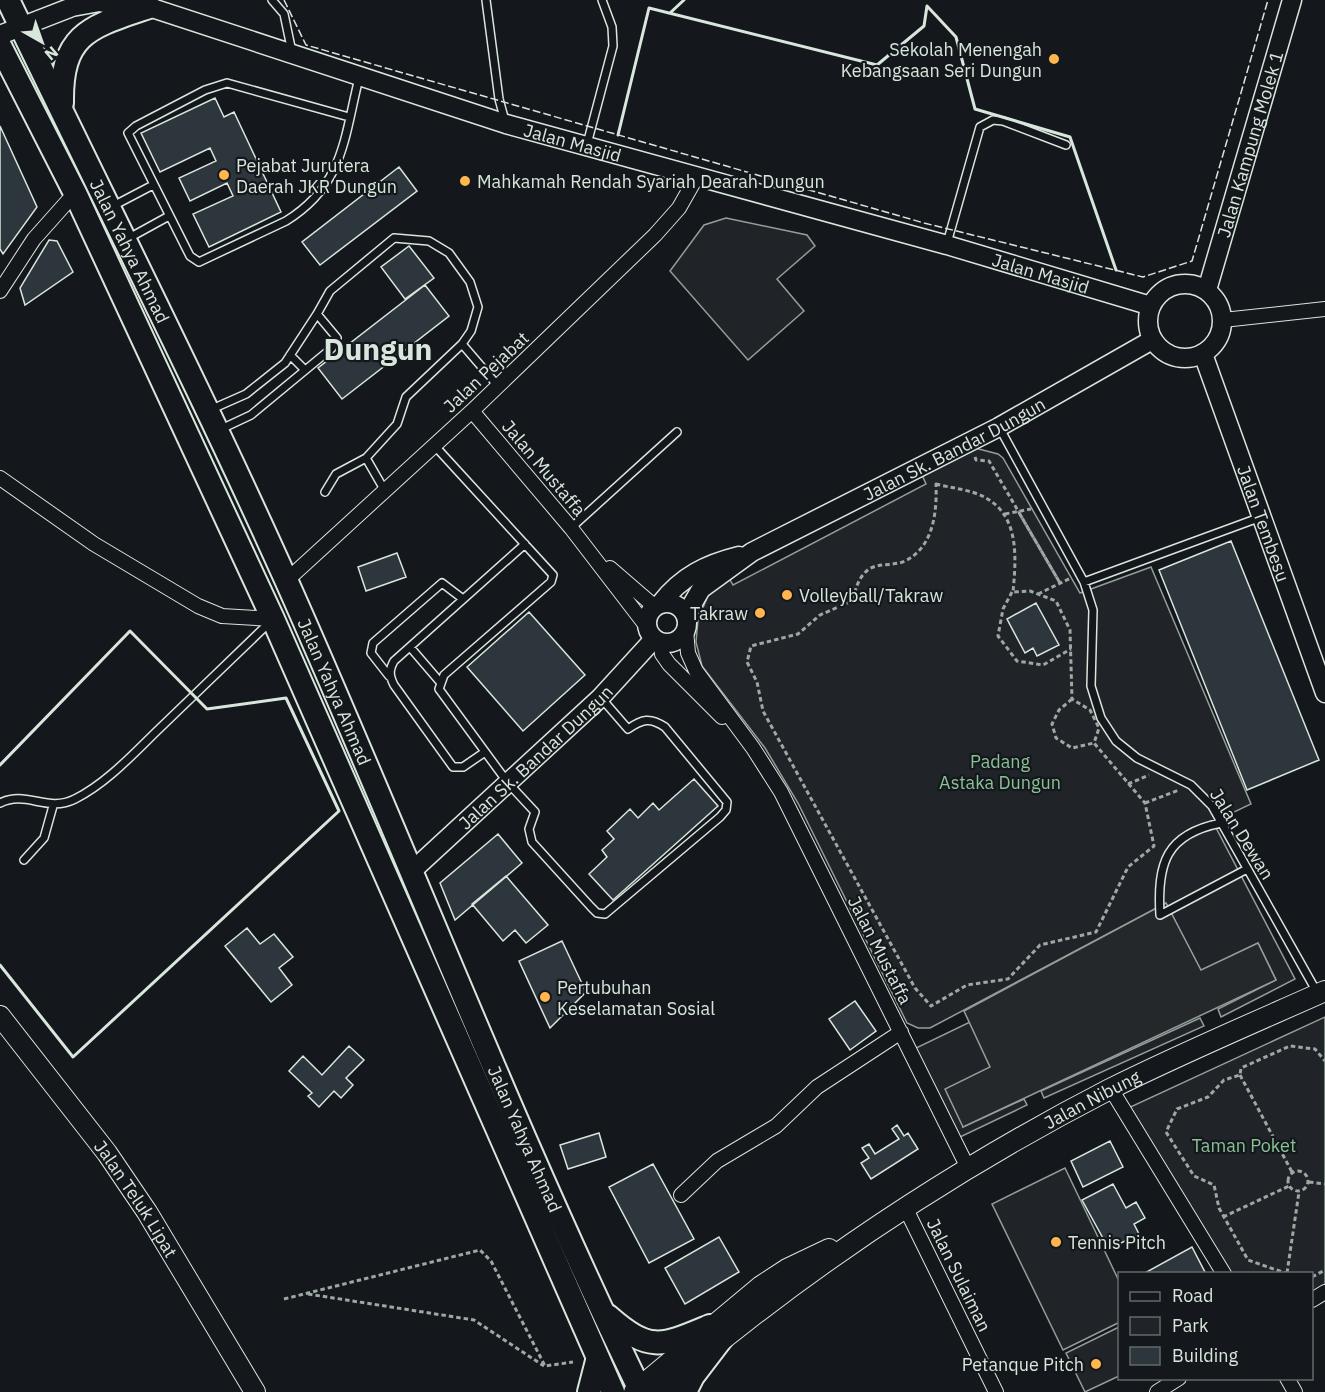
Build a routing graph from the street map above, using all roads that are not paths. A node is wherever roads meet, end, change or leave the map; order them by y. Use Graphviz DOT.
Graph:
graph roads {
  1 [pos="8,0"];
  2 [pos="103,0"];
  3 [pos="272,0"];
  4 [pos="486,0"];
  5 [pos="602,0"];
  6 [pos="1292,0"];
  7 [pos="151,4"];
  8 [pos="10,31"];
  9 [pos="0,46"];
  10 [pos="293,55"];
  11 [pos="360,77"];
  12 [pos="62,110"];
  13 [pos="349,117"];
  14 [pos="506,124"];
  15 [pos="1066,145"];
  16 [pos="587,147"];
  17 [pos="696,178"];
  18 [pos="153,185"];
  19 [pos="75,193"];
  20 [pos="111,208"];
  21 [pos="169,216"];
  22 [pos="126,239"];
  23 [pos="947,245"];
  24 [pos="1207,290"];
  25 [pos="0,291"];
  26 [pos="1151,306"];
  27 [pos="1325,309"];
  28 [pos="317,314"];
  29 [pos="1223,320"];
  30 [pos="1152,340"];
  31 [pos="462,344"];
  32 [pos="1203,354"];
  33 [pos="290,355"];
  34 [pos="305,370"];
  35 [pos="498,386"];
  36 [pos="472,411"];
  37 [pos="211,421"];
  38 [pos="999,427"];
  39 [pos="677,432"];
  40 [pos="434,445"];
  41 [pos="366,458"];
  42 [pos="0,478"];
  43 [pos="385,491"];
  44 [pos="325,492"];
  45 [pos="1262,517"];
  46 [pos="571,528"];
  47 [pos="525,544"];
  48 [pos="588,549"];
  49 [pos="753,552"];
  50 [pos="286,582"];
  51 [pos="1084,582"];
  52 [pos="463,599"];
  53 [pos="658,604"];
  54 [pos="273,619"];
  55 [pos="686,622"];
  56 [pos="654,636"];
  57 [pos="410,647"];
  58 [pos="389,676"];
  59 [pos="440,682"];
  60 [pos="1325,693"];
  61 [pos="600,698"];
  62 [pos="753,748"];
  63 [pos="485,752"];
  64 [pos="508,783"];
  65 [pos="0,803"];
  66 [pos="53,806"];
  67 [pos="1221,823"];
  68 [pos="24,860"];
  69 [pos="1247,869"];
  70 [pos="412,871"];
  71 [pos="1323,997"];
  72 [pos="0,1016"];
  73 [pos="901,1032"];
  74 [pos="1111,1089"];
  75 [pos="969,1170"];
  76 [pos="681,1195"];
  77 [pos="905,1207"];
  78 [pos="1223,1272"];
  79 [pos="604,1313"];
  80 [pos="716,1332"];
  81 [pos="597,1361"];
  82 [pos="1176,1380"];
  83 [pos="643,1391"];
  84 [pos="255,1392"];
  85 [pos="589,1392"];
  86 [pos="613,1392"];
  87 [pos="684,1392"];
  88 [pos="996,1392"];
  89 [pos="1157,1392"];
  1 -- 8 [label="main road, Jalan Yahya Ahmad"];
  2 -- 7 [label="street, Jalan Masjid"];
  2 -- 8 [label="street, Jalan Masjid"];
  3 -- 10 [label="lane"];
  4 -- 14 [label="lane"];
  5 -- 16 [label="lane"];
  6 -- 24 [label="street, Jalan Kampung Molek 1"];
  7 -- 10 [label="street, Jalan Masjid"];
  7 -- 12 [label="main road"];
  8 -- 12 [label="main road, Jalan Yahya Ahmad"];
  9 -- 19 [label="main road, Jalan Yahya Ahmad"];
  10 -- 11 [label="street, Jalan Masjid"];
  11 -- 13 [label="lane"];
  11 -- 14 [label="street, Jalan Masjid"];
  12 -- 20 [label="main road, Jalan Yahya Ahmad"];
  13 -- 18 [label="lane"];
  13 -- 21 [label="lane"];
  14 -- 16 [label="street, Jalan Masjid"];
  15 -- 23 [label="lane"];
  16 -- 17 [label="street, Jalan Masjid"];
  17 -- 23 [label="street, Jalan Masjid"];
  17 -- 35 [label="street, Jalan Pejabat"];
  18 -- 20 [label="lane"];
  18 -- 21 [label="lane"];
  19 -- 25 [label="street"];
  19 -- 54 [label="main road, Jalan Yahya Ahmad"];
  20 -- 22 [label="main road, Jalan Yahya Ahmad"];
  21 -- 22 [label="lane"];
  22 -- 37 [label="main road, Jalan Yahya Ahmad"];
  23 -- 26 [label="street, Jalan Masjid"];
  24 -- 26 [label="street"];
  24 -- 29 [label="street"];
  26 -- 30 [label="street"];
  27 -- 29 [label="street"];
  28 -- 31 [label="lane"];
  28 -- 33 [label="lane"];
  28 -- 34 [label="lane"];
  29 -- 32 [label="street"];
  30 -- 32 [label="street"];
  30 -- 38 [label="street, Jalan Sk. Bandar Dungun"];
  31 -- 35 [label="lane"];
  31 -- 41 [label="lane"];
  32 -- 45 [label="street, Jalan Tembesu"];
  33 -- 34 [label="lane"];
  33 -- 37 [label="lane"];
  34 -- 37 [label="lane"];
  35 -- 36 [label="street, Jalan Pejabat"];
  36 -- 40 [label="street, Jalan Pejabat"];
  36 -- 46 [label="street, Jalan Mustaffa"];
  37 -- 50 [label="main road, Jalan Yahya Ahmad"];
  38 -- 49 [label="street, Jalan Sk. Bandar Dungun"];
  38 -- 51 [label="lane, Jalan Dewan"];
  39 -- 46 [label="lane"];
  40 -- 43 [label="street, Jalan Pejabat"];
  40 -- 47 [label="lane"];
  41 -- 43 [label="lane"];
  41 -- 44 [label="lane"];
  42 -- 54 [label="street"];
  43 -- 50 [label="street, Jalan Pejabat"];
  45 -- 51 [label="lane"];
  45 -- 60 [label="street, Jalan Tembesu"];
  46 -- 48 [label="street, Jalan Mustaffa"];
  47 -- 52 [label="lane"];
  47 -- 59 [label="lane"];
  48 -- 53 [label="street, Jalan Mustaffa"];
  48 -- 56 [label="street, Jalan Mustaffa"];
  49 -- 53 [label="street, Jalan Sk. Bandar Dungun"];
  49 -- 55 [label="street, Jalan Sk. Bandar Dungun"];
  50 -- 70 [label="main road, Jalan Yahya Ahmad"];
  51 -- 67 [label="lane, Jalan Dewan"];
  52 -- 57 [label="lane"];
  52 -- 58 [label="lane"];
  53 -- 55 [label="street"];
  53 -- 56 [label="street"];
  54 -- 66 [label="lane"];
  54 -- 81 [label="main road, Jalan Yahya Ahmad"];
  55 -- 56 [label="street"];
  55 -- 62 [label="street, Jalan Mustaffa"];
  56 -- 61 [label="street, Jalan Sk. Bandar Dungun"];
  56 -- 62 [label="street, Jalan Mustaffa"];
  57 -- 58 [label="lane"];
  57 -- 59 [label="lane"];
  58 -- 63 [label="lane"];
  59 -- 63 [label="lane"];
  61 -- 64 [label="street, Jalan Sk. Bandar Dungun"];
  61 -- 64 [label="lane"];
  62 -- 73 [label="street, Jalan Mustaffa"];
  63 -- 64 [label="lane"];
  64 -- 70 [label="street, Jalan Sk. Bandar Dungun"];
  65 -- 66 [label="lane"];
  66 -- 68 [label="lane"];
  67 -- 69 [label="lane, Jalan Dewan"];
  67 -- 69 [label="lane"];
  69 -- 71 [label="lane, Jalan Dewan"];
  70 -- 79 [label="main road, Jalan Yahya Ahmad"];
  71 -- 74 [label="main road, Jalan Nibung"];
  72 -- 84 [label="main road, Jalan Teluk Lipat"];
  73 -- 75 [label="street, Jalan Mustaffa"];
  73 -- 76 [label="street"];
  74 -- 75 [label="main road, Jalan Nibung"];
  74 -- 78 [label="street"];
  75 -- 77 [label="main road, Jalan Nibung"];
  77 -- 80 [label="main road, Jalan Nibung"];
  77 -- 88 [label="street, Jalan Sulaiman"];
  79 -- 80 [label="main road"];
  79 -- 83 [label="main road, Jalan Yahya Ahmad"];
  80 -- 83 [label="main road, Jalan Nibung"];
  80 -- 87 [label="main road"];
  81 -- 85 [label="main road"];
  81 -- 86 [label="main road, Jalan Yahya Ahmad"];
  82 -- 89 [label="street"];
}
